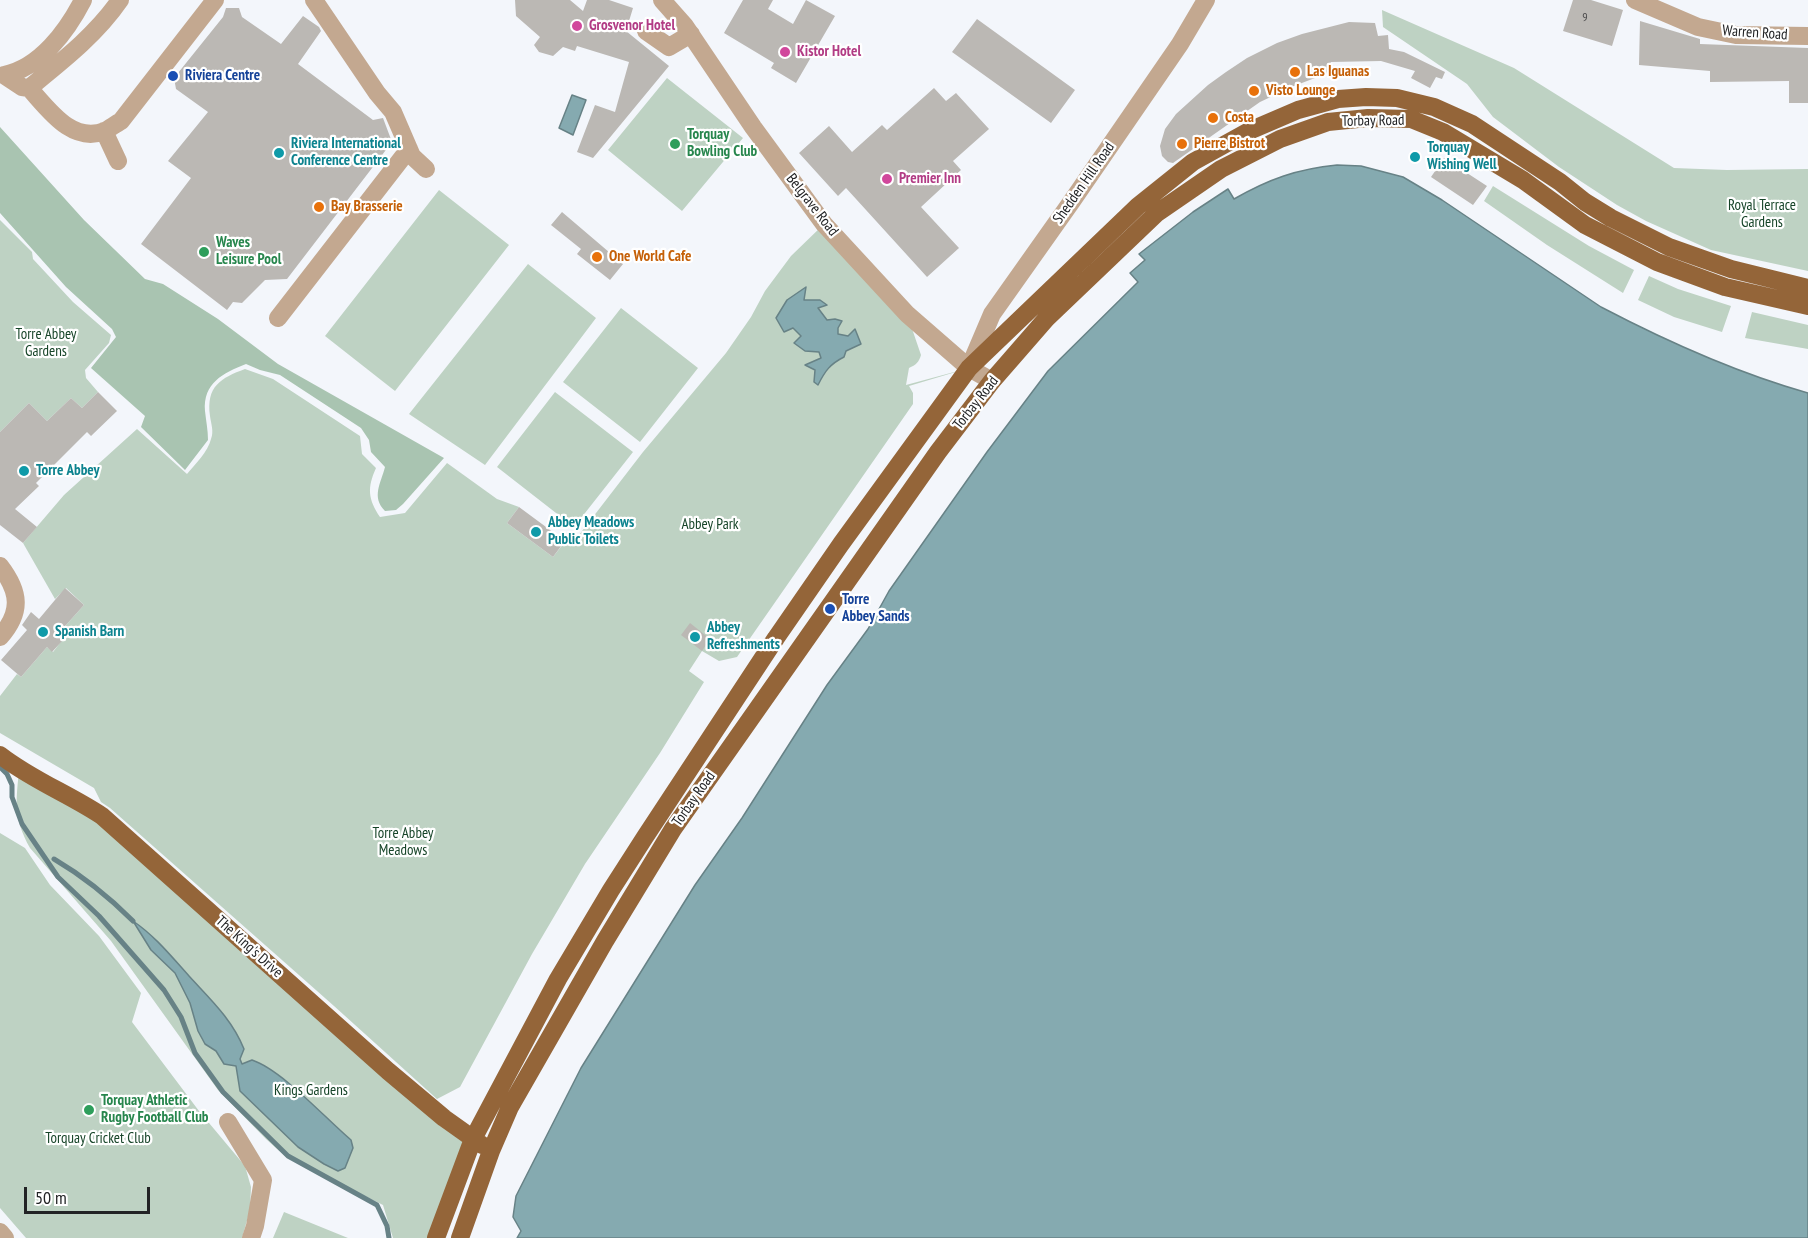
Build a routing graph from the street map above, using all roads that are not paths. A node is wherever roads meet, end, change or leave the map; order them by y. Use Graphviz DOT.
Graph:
graph roads {
  1 [pos="78,0"];
  2 [pos="83,0"];
  3 [pos="120,0"];
  4 [pos="215,0"];
  5 [pos="314,0"];
  6 [pos="662,0"];
  7 [pos="1206,0"];
  8 [pos="1635,0"];
  9 [pos="1667,0"];
  10 [pos="1698,27"];
  11 [pos="646,31"];
  12 [pos="691,34"];
  13 [pos="1808,36"];
  14 [pos="2,77"];
  15 [pos="29,88"];
  16 [pos="104,131"];
  17 [pos="409,149"];
  18 [pos="118,161"];
  19 [pos="426,169"];
  20 [pos="1808,288"];
  21 [pos="1808,306"];
  22 [pos="278,318"];
  23 [pos="969,368"];
  24 [pos="992,381"];
  25 [pos="0,566"];
  26 [pos="0,638"];
  27 [pos="0,755"];
  28 [pos="228,1122"];
  29 [pos="473,1139"];
  30 [pos="491,1151"];
  31 [pos="0,1232"];
  32 [pos="5,1238"];
  33 [pos="251,1238"];
  34 [pos="436,1238"];
  35 [pos="460,1238"];
  1 -- 14 [label="street"];
  2 -- 14 [label="street"];
  3 -- 15 [label="street"];
  4 -- 16 [label="street"];
  5 -- 17 [label="street"];
  6 -- 12 [label="street, Belgrave Road"];
  7 -- 23 [label="street, Shedden Hill Road"];
  8 -- 10 [label="street, Warren Road"];
  9 -- 10 [label="street"];
  10 -- 13 [label="street, Warren Road"];
  11 -- 12 [label="street"];
  12 -- 23 [label="street, Belgrave Road"];
  14 -- 15 [label="street"];
  15 -- 16 [label="street"];
  16 -- 18 [label="street"];
  17 -- 19 [label="street"];
  17 -- 22 [label="street"];
  20 -- 23 [label="main road, Torbay Road"];
  21 -- 24 [label="main road, Torbay Road"];
  23 -- 24 [label="street, Belgrave Road"];
  23 -- 29 [label="main road, Torbay Road"];
  24 -- 30 [label="main road, Torbay Road"];
  25 -- 26 [label="street"];
  27 -- 29 [label="main road, The King's Drive"];
  28 -- 33 [label="street"];
  29 -- 30 [label="main road, The King's Drive"];
  29 -- 34 [label="main road, Torbay Road"];
  30 -- 35 [label="main road, Torbay Road"];
  31 -- 32 [label="street"];
}
